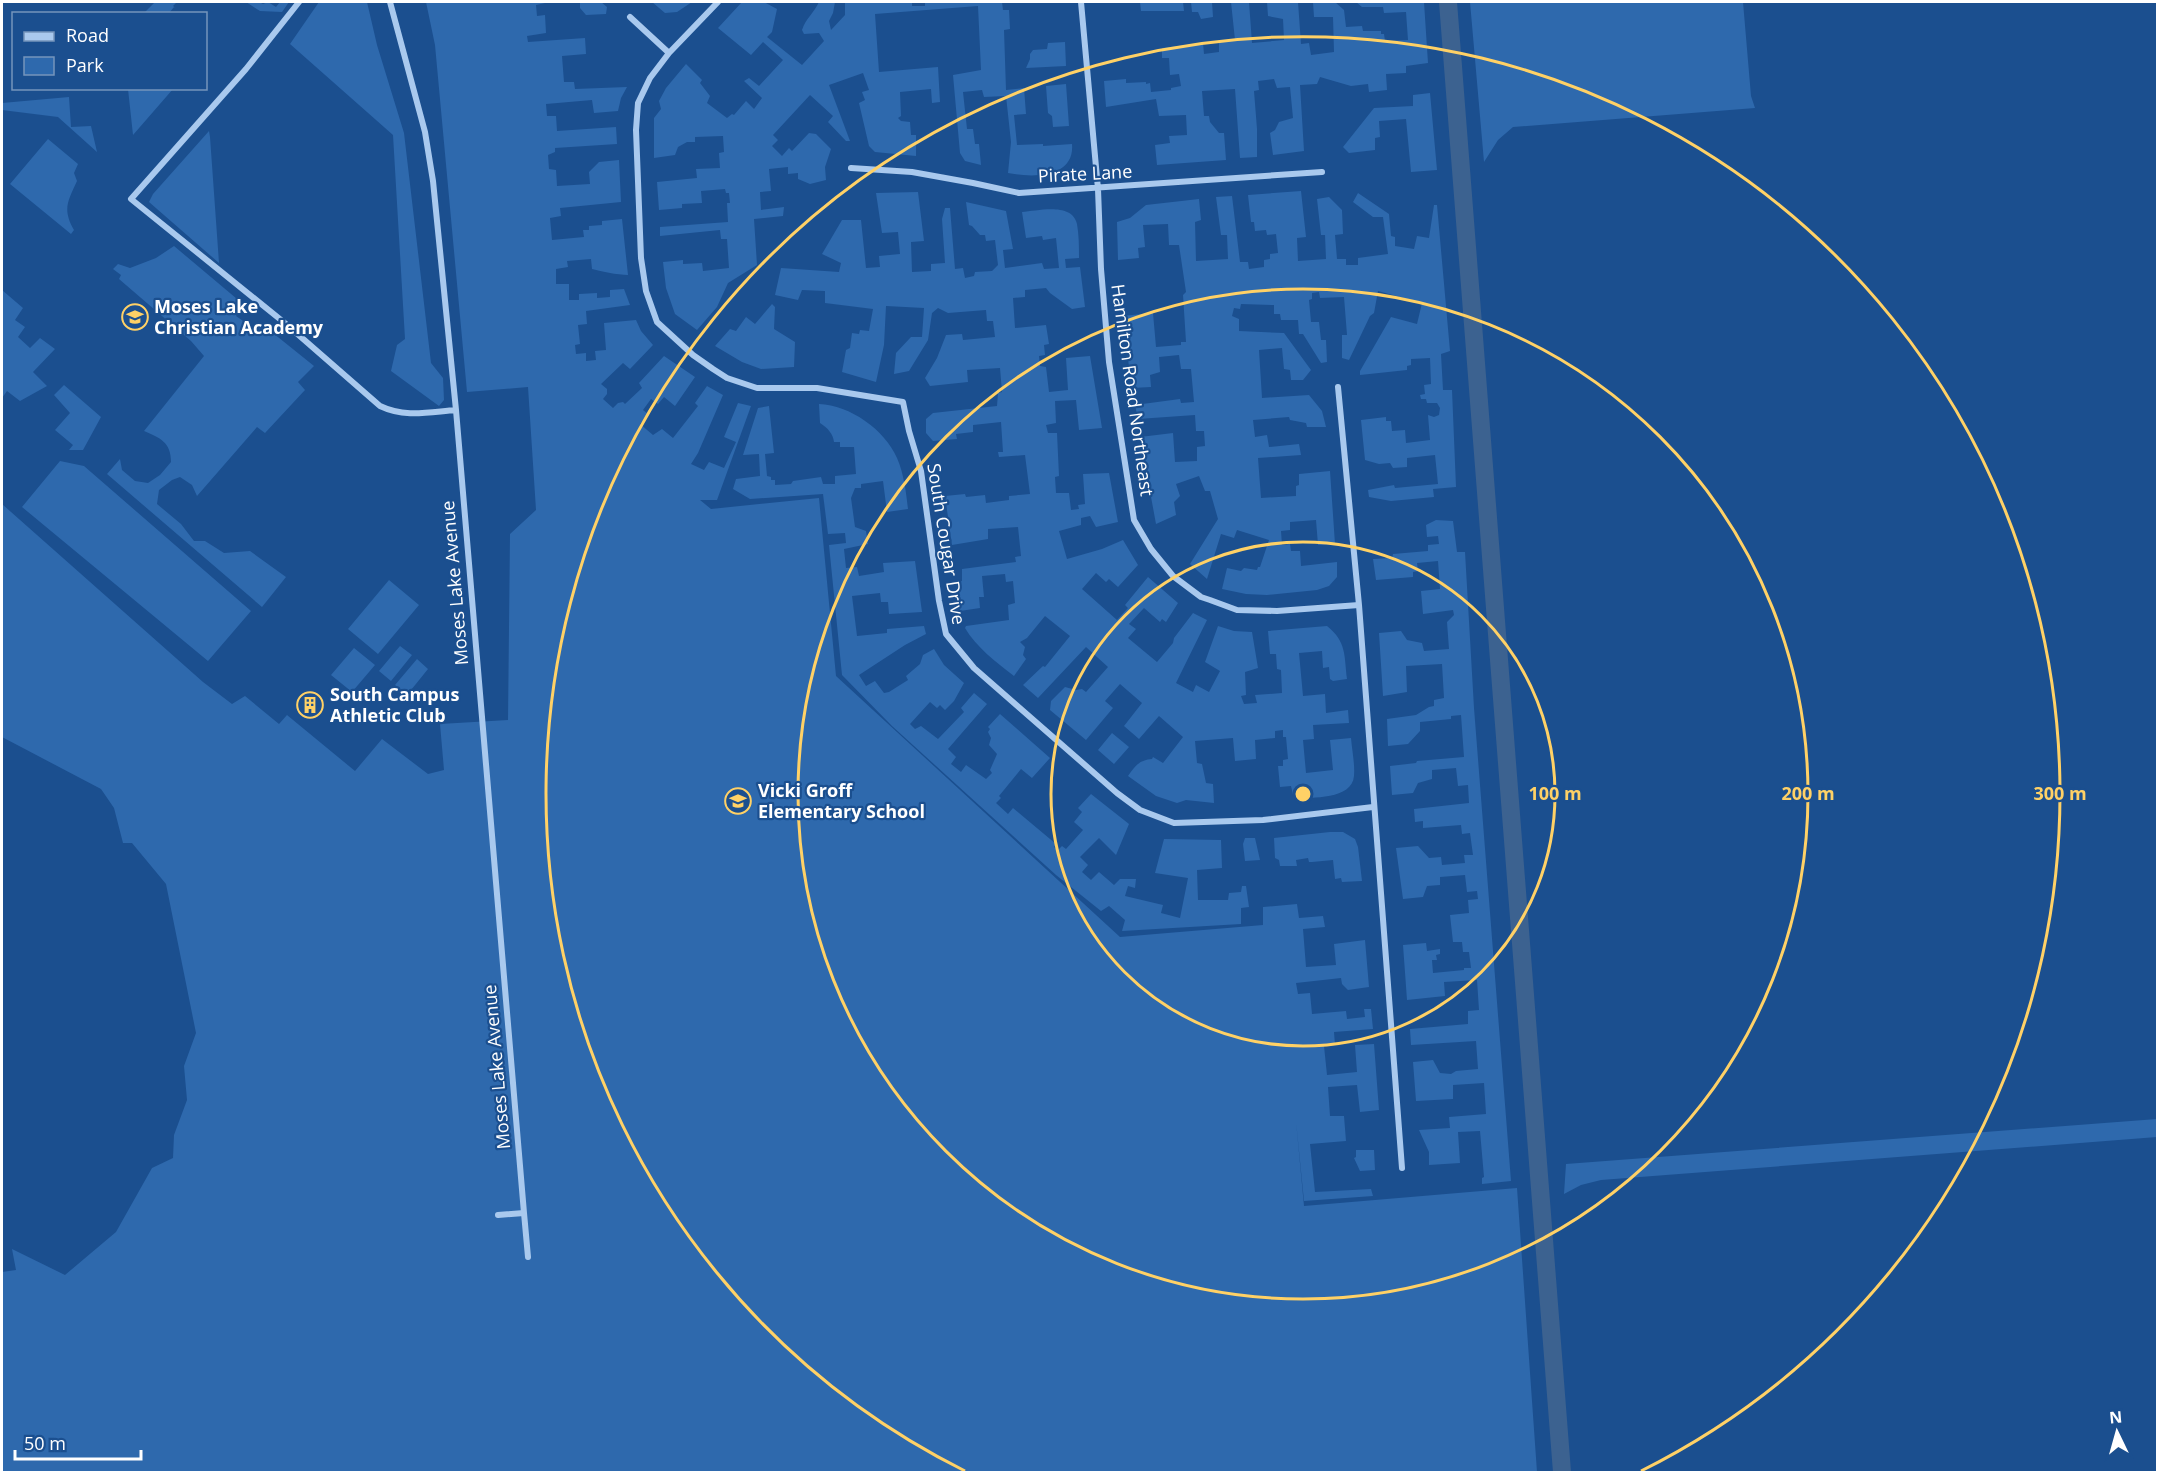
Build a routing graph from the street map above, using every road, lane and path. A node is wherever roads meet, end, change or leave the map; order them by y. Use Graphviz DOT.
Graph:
graph roads {
  1 [pos="299,2"];
  2 [pos="390,2"];
  3 [pos="718,2"];
  4 [pos="1082,2"];
  5 [pos="630,17"];
  6 [pos="669,53"];
  7 [pos="851,168"];
  8 [pos="1323,172"];
  9 [pos="1098,189"];
  10 [pos="1338,387"];
  11 [pos="456,410"];
  12 [pos="1359,605"];
  13 [pos="1373,807"];
  14 [pos="1402,1167"];
  15 [pos="524,1212"];
  16 [pos="498,1215"];
  17 [pos="528,1257"];
  1 -- 11 [label="street"];
  2 -- 11 [label="street, Moses Lake Avenue"];
  3 -- 6 [label="street, South Cougar Drive"];
  4 -- 9 [label="street, Hamilton Road Northeast"];
  5 -- 6 [label="street"];
  6 -- 13 [label="street, South Cougar Drive"];
  7 -- 9 [label="street, Pirate Lane"];
  8 -- 9 [label="street, Pirate Lane"];
  9 -- 12 [label="street, Hamilton Road Northeast"];
  10 -- 12 [label="street"];
  11 -- 15 [label="street, Moses Lake Avenue"];
  12 -- 13 [label="street"];
  13 -- 14 [label="street"];
  15 -- 16 [label="street"];
  15 -- 17 [label="street, Moses Lake Avenue"];
}
